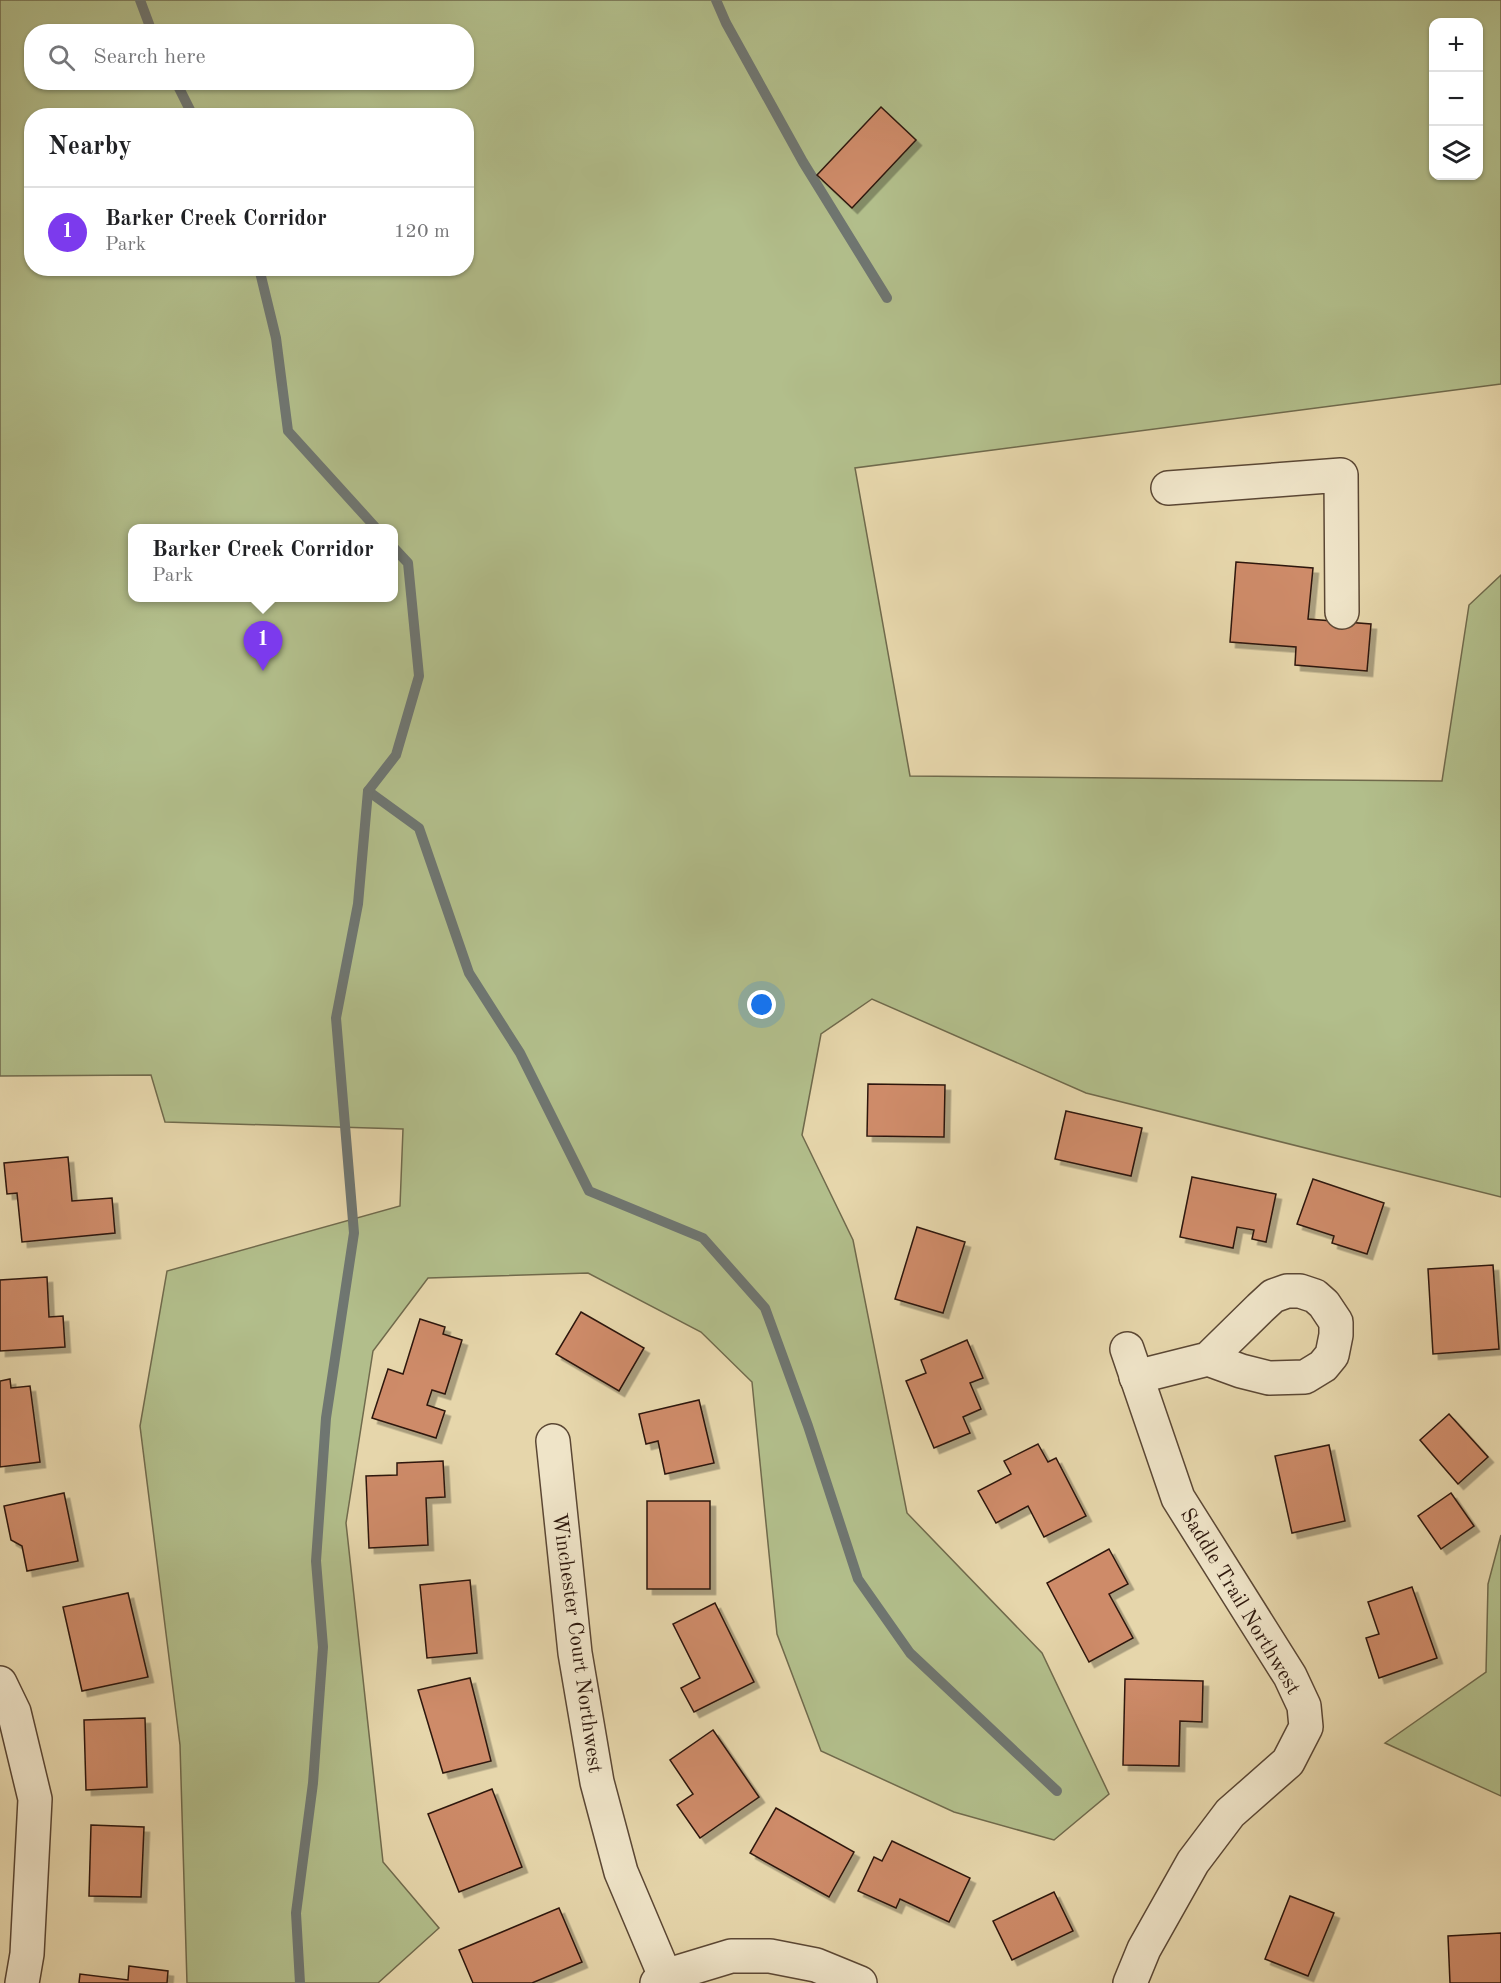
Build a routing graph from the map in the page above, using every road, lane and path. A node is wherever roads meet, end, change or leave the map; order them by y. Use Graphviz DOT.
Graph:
graph roads {
  1 [pos="1168,488"];
  2 [pos="1342,612"];
  3 [pos="1208,1359"];
  4 [pos="553,1442"];
  5 [pos="0,1683"];
  6 [pos="661,1980"];
  7 [pos="22,1983"];
  8 [pos="860,1983"];
  9 [pos="1130,1983"];
  1 -- 2 [label="street"];
  3 -- 9 [label="street, Saddle Trail Northwest"];
  4 -- 6 [label="street, Winchester Court Northwest"];
  5 -- 7 [label="street"];
  6 -- 8 [label="street"];
}
